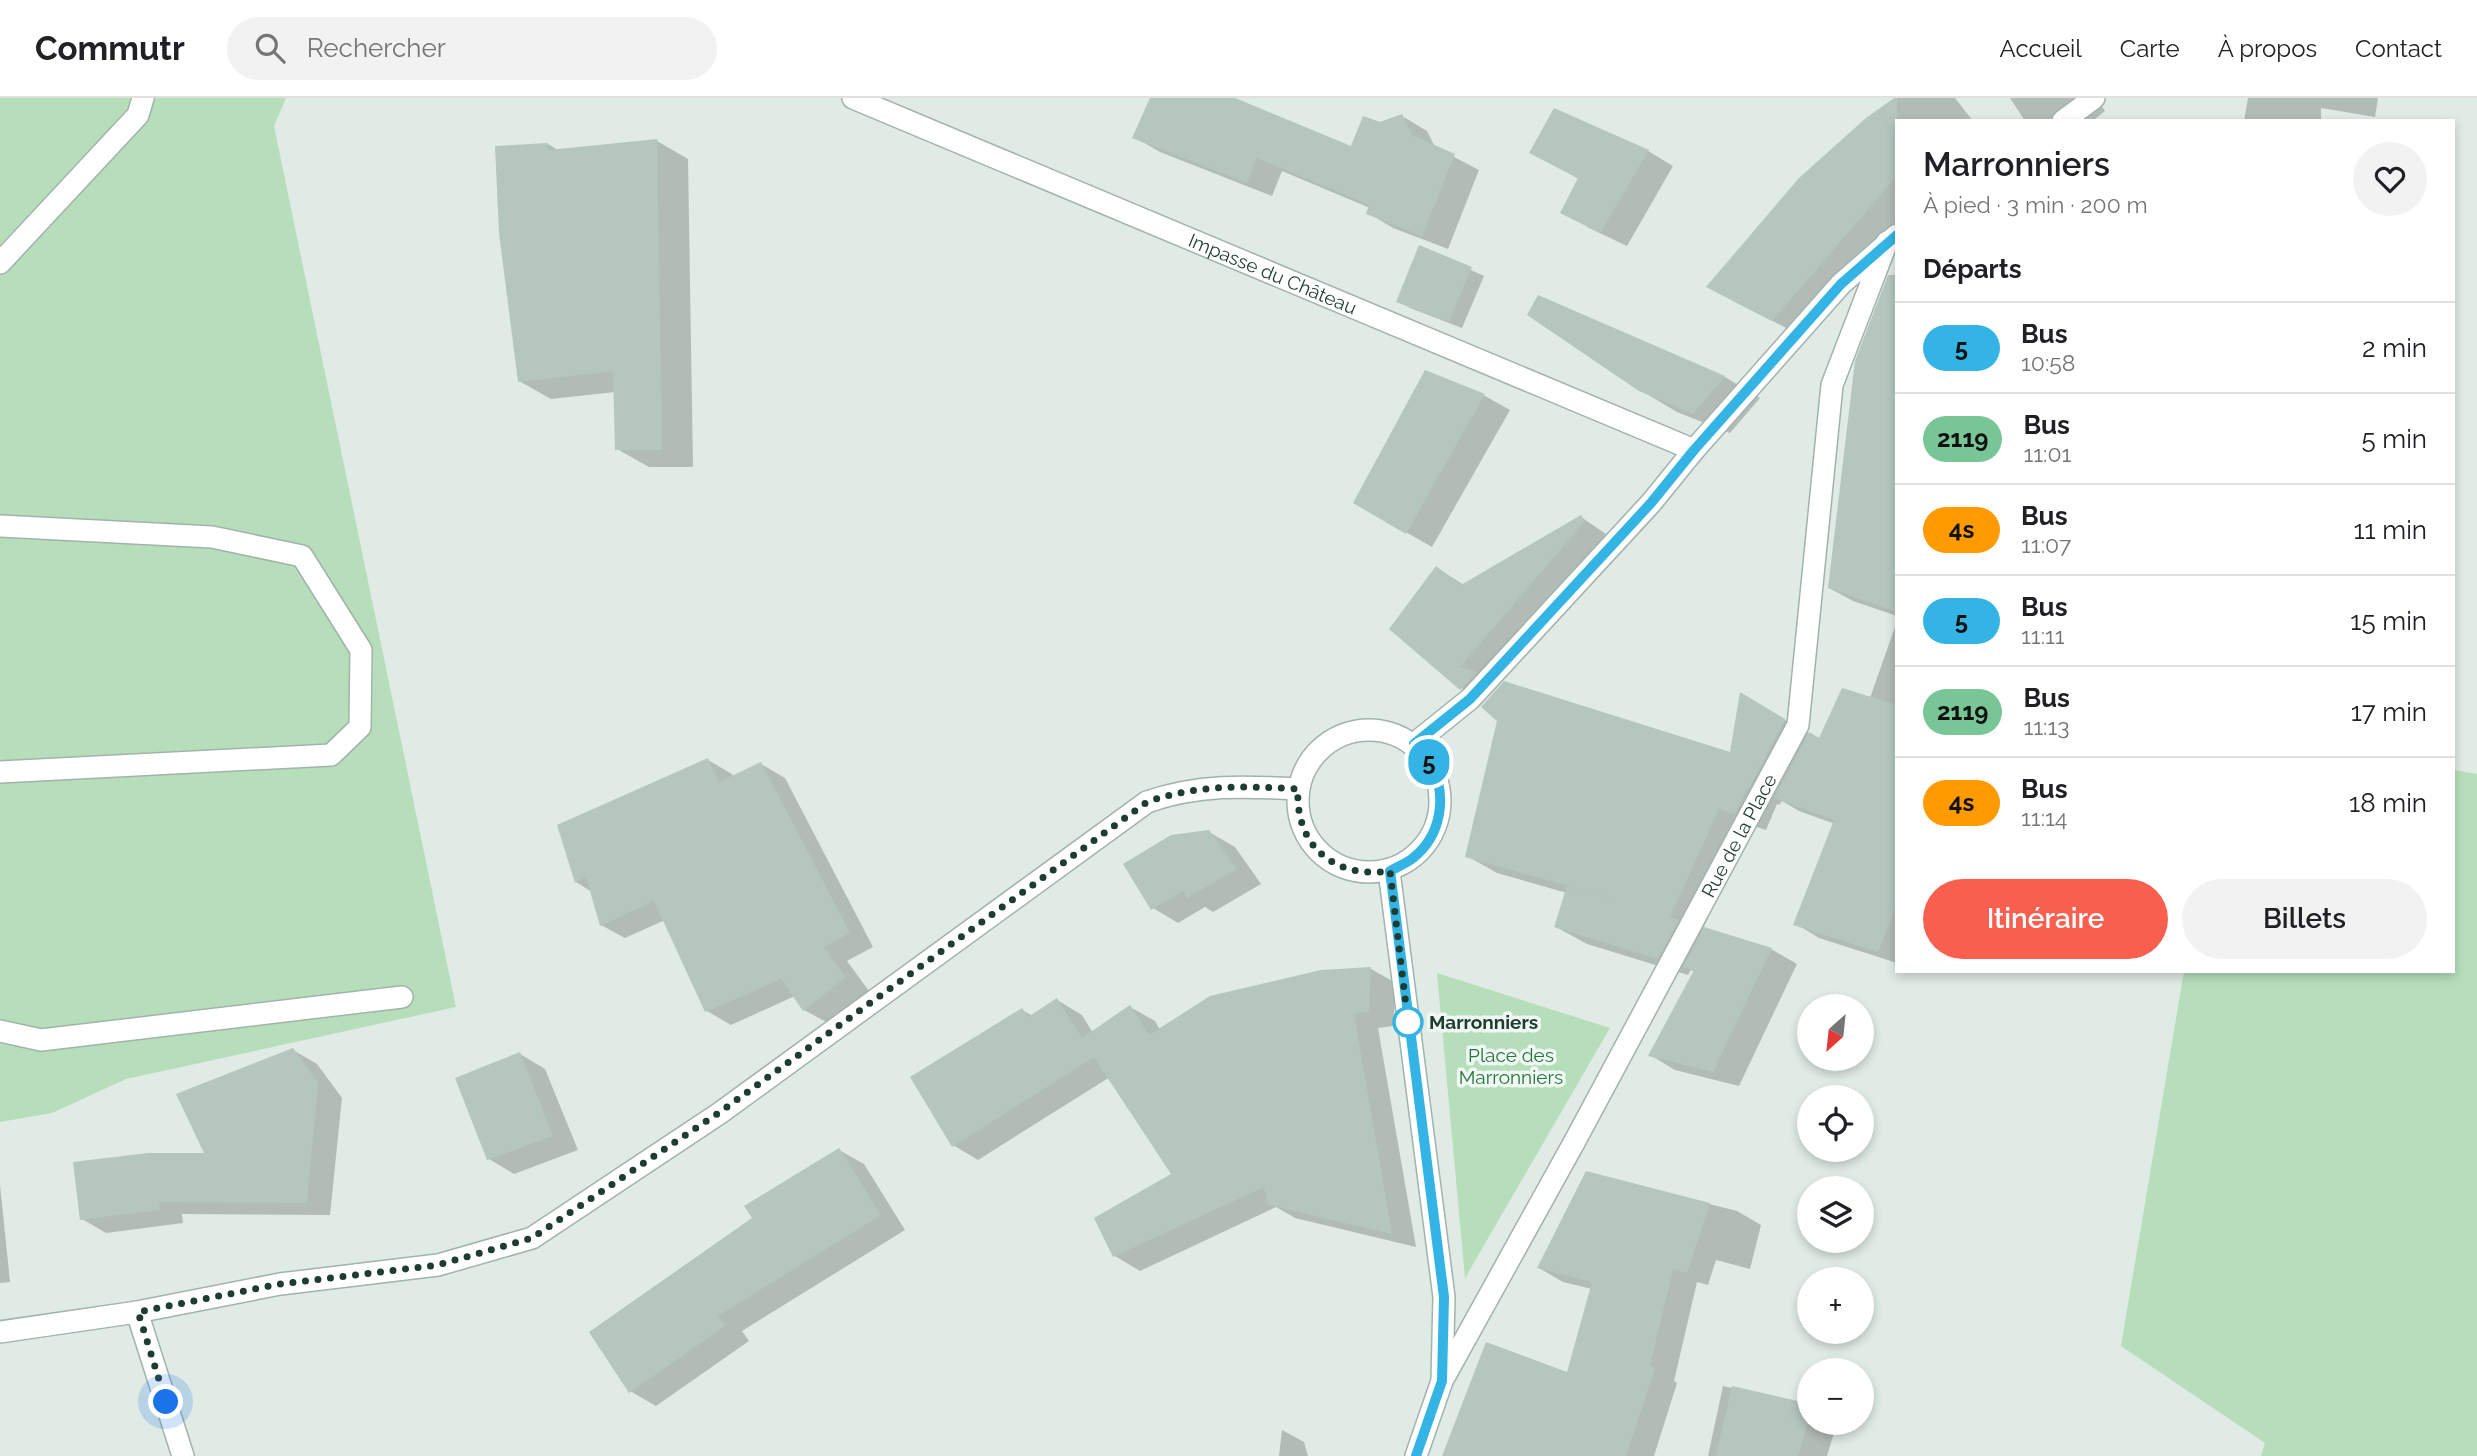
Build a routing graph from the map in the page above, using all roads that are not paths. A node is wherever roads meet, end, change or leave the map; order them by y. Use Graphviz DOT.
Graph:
graph roads {
  1 [pos="144,98"];
  2 [pos="853,98"];
  3 [pos="2094,98"];
  4 [pos="2066,119"];
  5 [pos="1892,238"];
  6 [pos="0,263"];
  7 [pos="1694,450"];
  8 [pos="0,526"];
  9 [pos="1414,744"];
  10 [pos="0,772"];
  11 [pos="1298,789"];
  12 [pos="1390,871"];
  13 [pos="402,997"];
  14 [pos="0,1031"];
  15 [pos="138,1312"];
  16 [pos="0,1332"];
  17 [pos="1442,1381"];
  18 [pos="183,1456"];
  19 [pos="1416,1456"];
  1 -- 6 [label="street"];
  2 -- 7 [label="street, Impasse du Château"];
  3 -- 4 [label="street"];
  5 -- 7 [label="street"];
  5 -- 17 [label="street, Rue de la Place"];
  7 -- 9 [label="street"];
  8 -- 10 [label="street"];
  9 -- 11 [label="street"];
  9 -- 12 [label="street"];
  11 -- 12 [label="street"];
  11 -- 15 [label="street"];
  12 -- 17 [label="street"];
  13 -- 14 [label="street"];
  15 -- 16 [label="street"];
  15 -- 18 [label="street"];
  17 -- 19 [label="street"];
}
